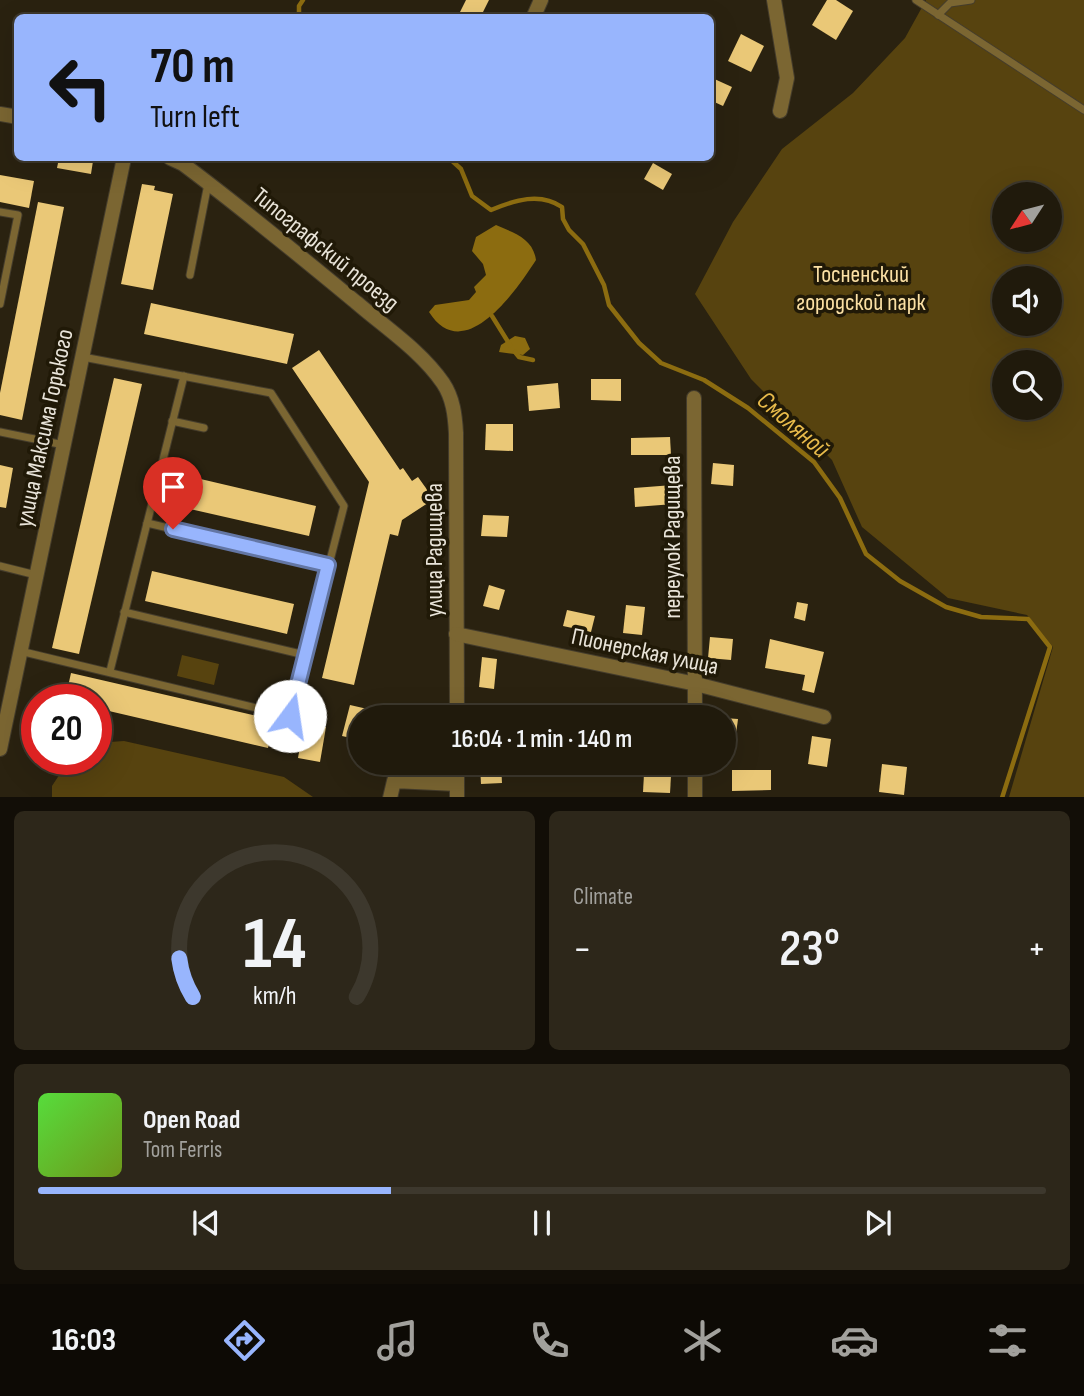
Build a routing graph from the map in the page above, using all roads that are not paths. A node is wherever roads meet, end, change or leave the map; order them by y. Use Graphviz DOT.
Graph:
graph roads {
  1 [pos="774,0"];
  2 [pos="916,0"];
  3 [pos="971,0"];
  4 [pos="938,15"];
  5 [pos="1084,110"];
  6 [pos="780,111"];
  7 [pos="123,161"];
  8 [pos="176,161"];
  9 [pos="209,184"];
  10 [pos="0,212"];
  11 [pos="190,275"];
  12 [pos="0,304"];
  13 [pos="82,356"];
  14 [pos="184,376"];
  15 [pos="444,385"];
  16 [pos="694,398"];
  17 [pos="172,421"];
  18 [pos="204,428"];
  19 [pos="0,432"];
  20 [pos="64,445"];
  21 [pos="147,523"];
  22 [pos="328,565"];
  23 [pos="0,566"];
  24 [pos="36,575"];
  25 [pos="124,612"];
  26 [pos="456,634"];
  27 [pos="20,651"];
  28 [pos="305,655"];
  29 [pos="110,671"];
  30 [pos="695,684"];
  31 [pos="457,705"];
  32 [pos="695,705"];
  33 [pos="824,717"];
  34 [pos="0,748"];
  35 [pos="695,775"];
  36 [pos="457,791"];
  37 [pos="390,797"];
  38 [pos="695,797"];
  1 -- 6 [label="street"];
  2 -- 4 [label="lane"];
  3 -- 4 [label="lane"];
  4 -- 5 [label="lane"];
  7 -- 13 [label="street, улица Максима Горького"];
  8 -- 9 [label="street, Типографский проезд"];
  9 -- 11 [label="lane"];
  9 -- 15 [label="street, Типографский проезд"];
  10 -- 12 [label="lane"];
  13 -- 14 [label="lane"];
  13 -- 20 [label="street, улица Максима Горького"];
  14 -- 17 [label="lane"];
  14 -- 22 [label="lane"];
  15 -- 26 [label="street, улица Радищева"];
  16 -- 30 [label="street, переулок Радищева"];
  17 -- 18 [label="lane"];
  17 -- 21 [label="lane"];
  19 -- 20 [label="lane"];
  20 -- 24 [label="street, улица Максима Горького"];
  21 -- 22 [label="lane"];
  21 -- 25 [label="lane"];
  22 -- 28 [label="lane"];
  23 -- 24 [label="lane"];
  24 -- 27 [label="street, улица Максима Горького"];
  25 -- 28 [label="lane"];
  25 -- 29 [label="lane"];
  26 -- 30 [label="street, Пионерская улица"];
  26 -- 31 [label="street, улица Радищева"];
  27 -- 29 [label="lane"];
  27 -- 34 [label="street, улица Максима Горького"];
  28 -- 29 [label="lane"];
  30 -- 32 [label="street, переулок Радищева"];
  30 -- 33 [label="street, Пионерская улица"];
  35 -- 38 [label="street"];
  36 -- 37 [label="street"];
}
